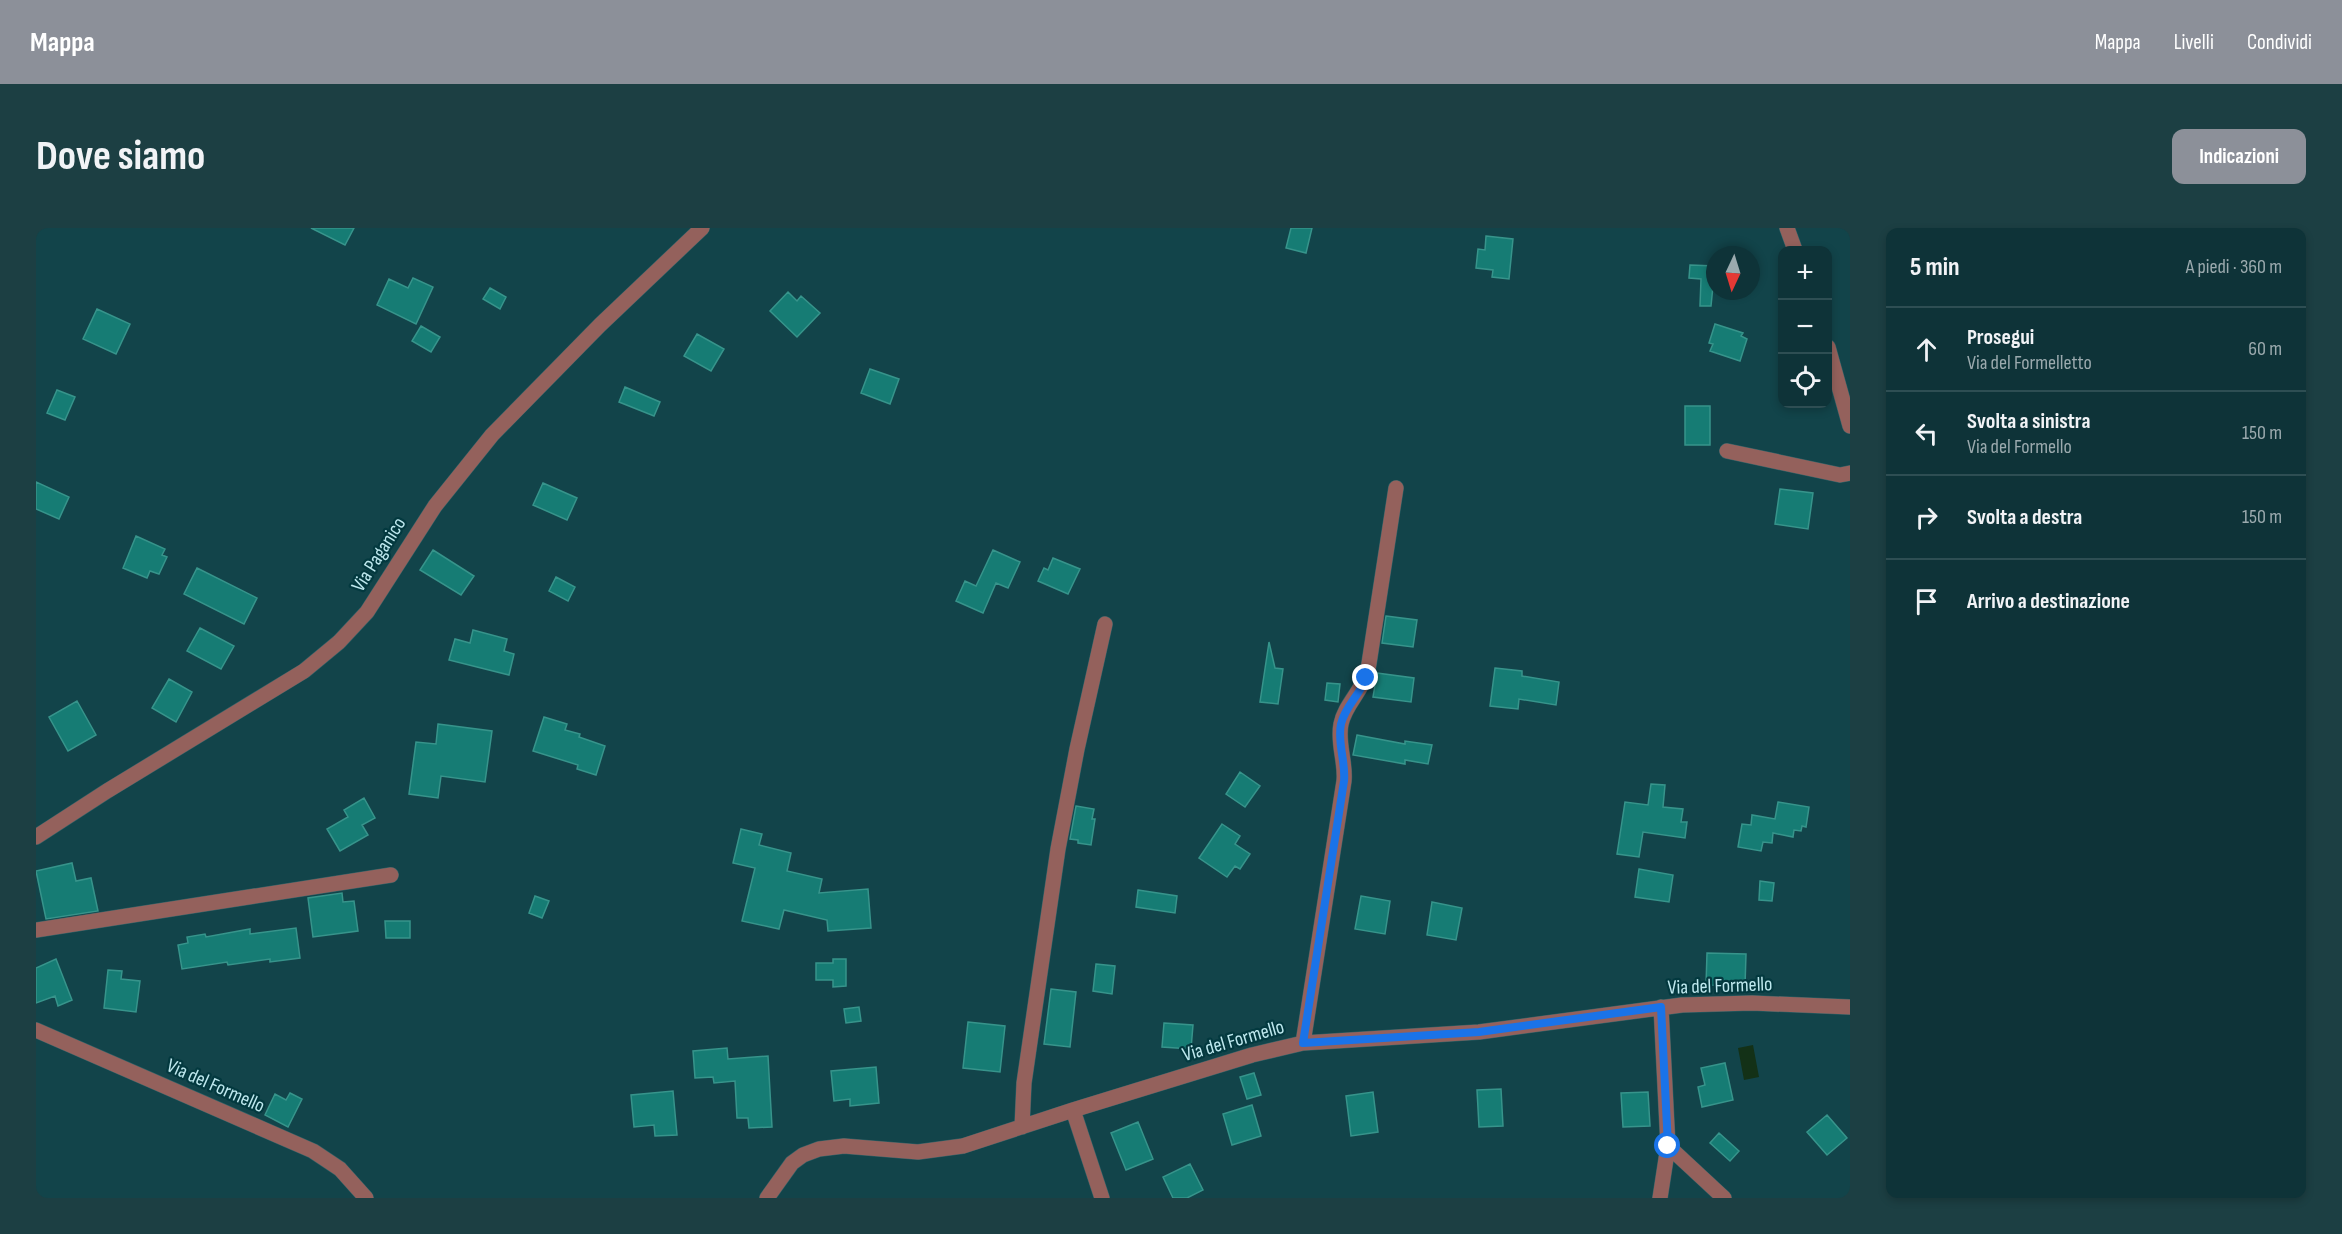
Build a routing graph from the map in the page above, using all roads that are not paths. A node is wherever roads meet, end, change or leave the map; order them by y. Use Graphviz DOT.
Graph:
graph roads {
  1 [pos="702,228"];
  2 [pos="1787,228"];
  3 [pos="1794,246"];
  4 [pos="1829,354"];
  5 [pos="1850,426"];
  6 [pos="1728,452"];
  7 [pos="1850,473"];
  8 [pos="1396,488"];
  9 [pos="1105,624"];
  10 [pos="36,837"];
  11 [pos="391,875"];
  12 [pos="36,930"];
  13 [pos="1661,1007"];
  14 [pos="1850,1007"];
  15 [pos="36,1030"];
  16 [pos="1303,1043"];
  17 [pos="1073,1110"];
  18 [pos="1022,1127"];
  19 [pos="1668,1146"];
  20 [pos="366,1198"];
  21 [pos="767,1198"];
  22 [pos="1102,1198"];
  23 [pos="1660,1198"];
  24 [pos="1724,1198"];
  1 -- 10 [label="street, Via Paganico"];
  2 -- 3 [label="street"];
  4 -- 5 [label="street"];
  6 -- 7 [label="street"];
  8 -- 16 [label="street"];
  9 -- 18 [label="street"];
  11 -- 12 [label="street"];
  13 -- 14 [label="street, Via del Formello"];
  13 -- 16 [label="street, Via del Formello"];
  13 -- 19 [label="street"];
  15 -- 20 [label="street, Via del Formello"];
  16 -- 17 [label="street, Via del Formello"];
  17 -- 18 [label="street, Via del Formello"];
  17 -- 22 [label="street"];
  18 -- 21 [label="street, Via del Formello"];
  19 -- 23 [label="street"];
  19 -- 24 [label="street"];
}
